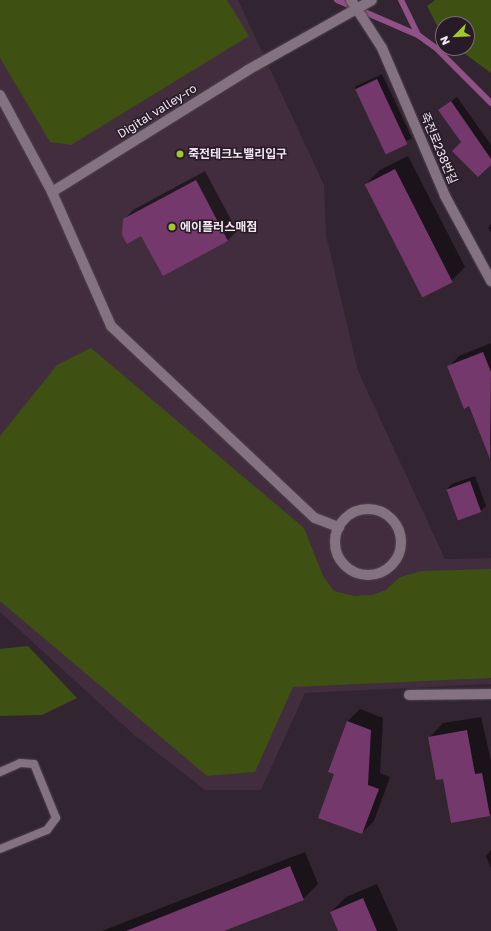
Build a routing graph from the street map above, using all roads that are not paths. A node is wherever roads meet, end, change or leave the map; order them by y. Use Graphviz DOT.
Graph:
graph roads {
  1 [pos="351,0"];
  2 [pos="372,0"];
  3 [pos="357,10"];
  4 [pos="0,95"];
  5 [pos="52,192"];
  6 [pos="491,281"];
  7 [pos="338,527"];
  8 [pos="491,694"];
  9 [pos="409,695"];
  10 [pos="0,772"];
  11 [pos="0,849"];
  1 -- 3 [label="street, 죽전로238번길"];
  2 -- 3 [label="street, Digital valley-ro"];
  3 -- 5 [label="street, Digital valley-ro"];
  3 -- 6 [label="street, 죽전로238번길"];
  4 -- 5 [label="street"];
  5 -- 7 [label="street"];
  7 -- 7 [label="street"];
  8 -- 9 [label="street"];
  10 -- 11 [label="lane"];
}
